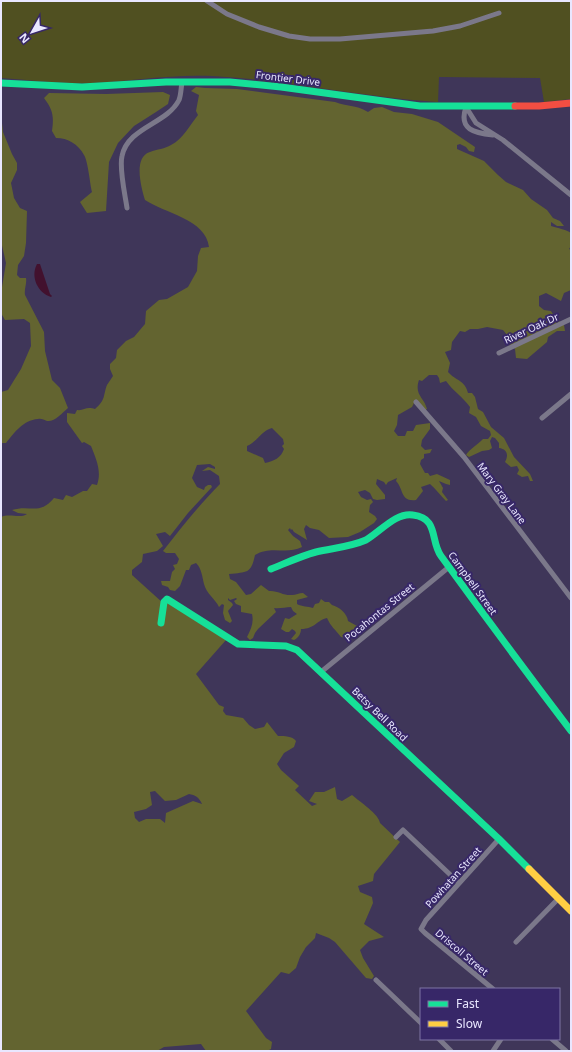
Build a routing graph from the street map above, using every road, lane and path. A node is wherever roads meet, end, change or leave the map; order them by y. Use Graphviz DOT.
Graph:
graph roads {
  1 [pos="207,1"];
  2 [pos="499,13"];
  3 [pos="182,82"];
  4 [pos="1,83"];
  5 [pos="571,103"];
  6 [pos="466,107"];
  7 [pos="493,134"];
  8 [pos="571,195"];
  9 [pos="127,208"];
  10 [pos="571,319"];
  11 [pos="499,353"];
  12 [pos="571,394"];
  13 [pos="416,402"];
  14 [pos="542,418"];
  15 [pos="449,567"];
  16 [pos="271,569"];
  17 [pos="571,598"];
  18 [pos="161,622"];
  19 [pos="321,672"];
  20 [pos="571,731"];
  21 [pos="396,838"];
  22 [pos="498,839"];
  23 [pos="459,883"];
  24 [pos="558,898"];
  25 [pos="571,911"];
  26 [pos="421,927"];
  27 [pos="516,942"];
  28 [pos="376,980"];
  29 [pos="491,988"];
  30 [pos="420,1022"];
  31 [pos="439,1040"];
  32 [pos="500,1040"];
  33 [pos="553,1040"];
  34 [pos="451,1051"];
  35 [pos="493,1051"];
  36 [pos="566,1051"];
  1 -- 2 [label="street"];
  3 -- 4 [label="street, Frontier Drive"];
  3 -- 6 [label="street, Frontier Drive"];
  3 -- 9 [label="street"];
  5 -- 6 [label="street, Frontier Drive"];
  6 -- 7 [label="street"];
  6 -- 7 [label="street"];
  7 -- 8 [label="street"];
  10 -- 11 [label="street, River Oak Dr"];
  12 -- 14 [label="street"];
  13 -- 17 [label="street, Mary Gray Lane"];
  15 -- 16 [label="street, Campbell Street"];
  15 -- 19 [label="street, Pocahontas Street"];
  15 -- 20 [label="street, Campbell Street"];
  18 -- 19 [label="street, Betsy Bell Road"];
  19 -- 22 [label="street, Betsy Bell Road"];
  21 -- 23 [label="street"];
  22 -- 23 [label="street, Powhatan Street"];
  22 -- 24 [label="street, Betsy Bell Road"];
  23 -- 26 [label="street, Powhatan Street"];
  24 -- 25 [label="street, Betsy Bell Road"];
  24 -- 27 [label="street"];
  26 -- 29 [label="street, Driscoll Street"];
  28 -- 30 [label="street"];
  31 -- 34 [label="street"];
  32 -- 35 [label="street"];
  33 -- 36 [label="street"];
}
